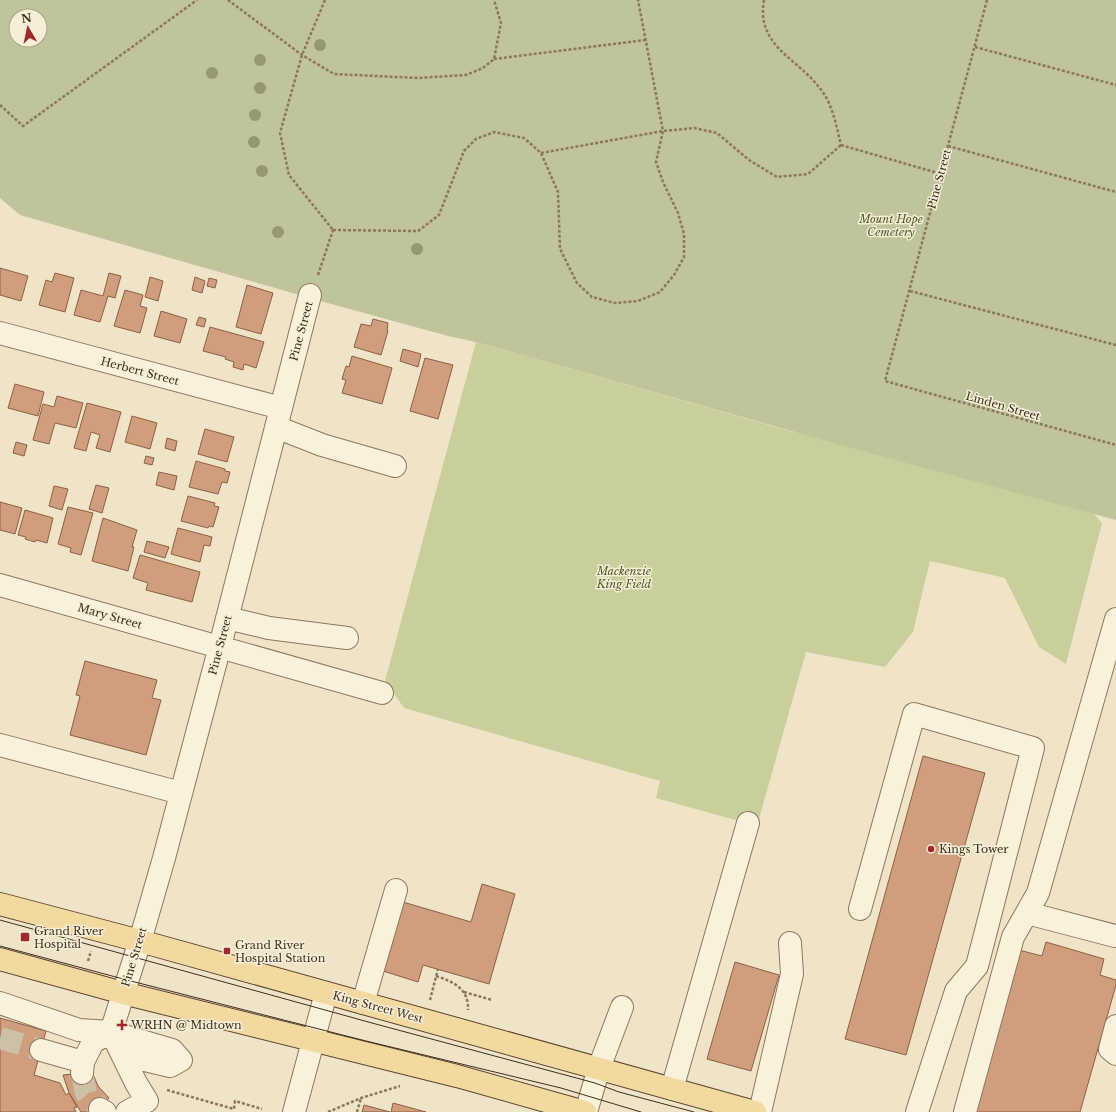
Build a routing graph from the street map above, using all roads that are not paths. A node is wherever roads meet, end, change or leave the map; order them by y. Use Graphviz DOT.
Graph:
graph roads {
  1 [pos="310,295"];
  2 [pos="0,333"];
  3 [pos="279,417"];
  4 [pos="395,466"];
  5 [pos="0,585"];
  6 [pos="227,618"];
  7 [pos="1116,619"];
  8 [pos="347,638"];
  9 [pos="220,646"];
  10 [pos="382,693"];
  11 [pos="0,744"];
  12 [pos="181,792"];
  13 [pos="748,824"];
  14 [pos="396,890"];
  15 [pos="0,904"];
  16 [pos="860,909"];
  17 [pos="1027,913"];
  18 [pos="140,941"];
  19 [pos="1116,941"];
  20 [pos="790,943"];
  21 [pos="0,959"];
  22 [pos="123,993"];
  23 [pos="326,993"];
  24 [pos="0,1003"];
  25 [pos="363,1003"];
  26 [pos="622,1007"];
  27 [pos="1116,1026"];
  28 [pos="111,1032"];
  29 [pos="314,1041"];
  30 [pos="41,1050"];
  31 [pos="1116,1054"];
  32 [pos="599,1068"];
  33 [pos="672,1090"];
  34 [pos="127,1112"];
  35 [pos="294,1112"];
  36 [pos="585,1112"];
  37 [pos="755,1112"];
  38 [pos="760,1112"];
  39 [pos="917,1112"];
  40 [pos="965,1112"];
  1 -- 3 [label="street, Pine Street"];
  2 -- 3 [label="street, Herbert Street"];
  3 -- 4 [label="street, Herbert Street"];
  3 -- 6 [label="street, Pine Street"];
  5 -- 9 [label="street, Mary Street"];
  6 -- 8 [label="street"];
  6 -- 9 [label="street, Pine Street"];
  7 -- 17 [label="street"];
  9 -- 10 [label="street, Mary Street"];
  9 -- 12 [label="street, Pine Street"];
  11 -- 12 [label="street"];
  12 -- 18 [label="street, Pine Street"];
  13 -- 33 [label="street"];
  14 -- 25 [label="street"];
  15 -- 18 [label="main road, King Street West"];
  16 -- 39 [label="street"];
  17 -- 19 [label="street"];
  17 -- 40 [label="street"];
  18 -- 22 [label="street, Pine Street"];
  18 -- 23 [label="main road, King Street West"];
  20 -- 38 [label="street"];
  21 -- 22 [label="main road"];
  22 -- 28 [label="street, Pine Street"];
  22 -- 29 [label="main road"];
  23 -- 25 [label="main road, King Street West"];
  23 -- 29 [label="street"];
  24 -- 28 [label="street"];
  25 -- 32 [label="main road, King Street West"];
  26 -- 32 [label="street"];
  27 -- 31 [label="street"];
  28 -- 30 [label="street"];
  28 -- 34 [label="street"];
  29 -- 35 [label="street"];
  29 -- 36 [label="main road"];
  32 -- 33 [label="main road, King Street West"];
  32 -- 36 [label="street"];
  33 -- 37 [label="main road, King Street West"];
}
